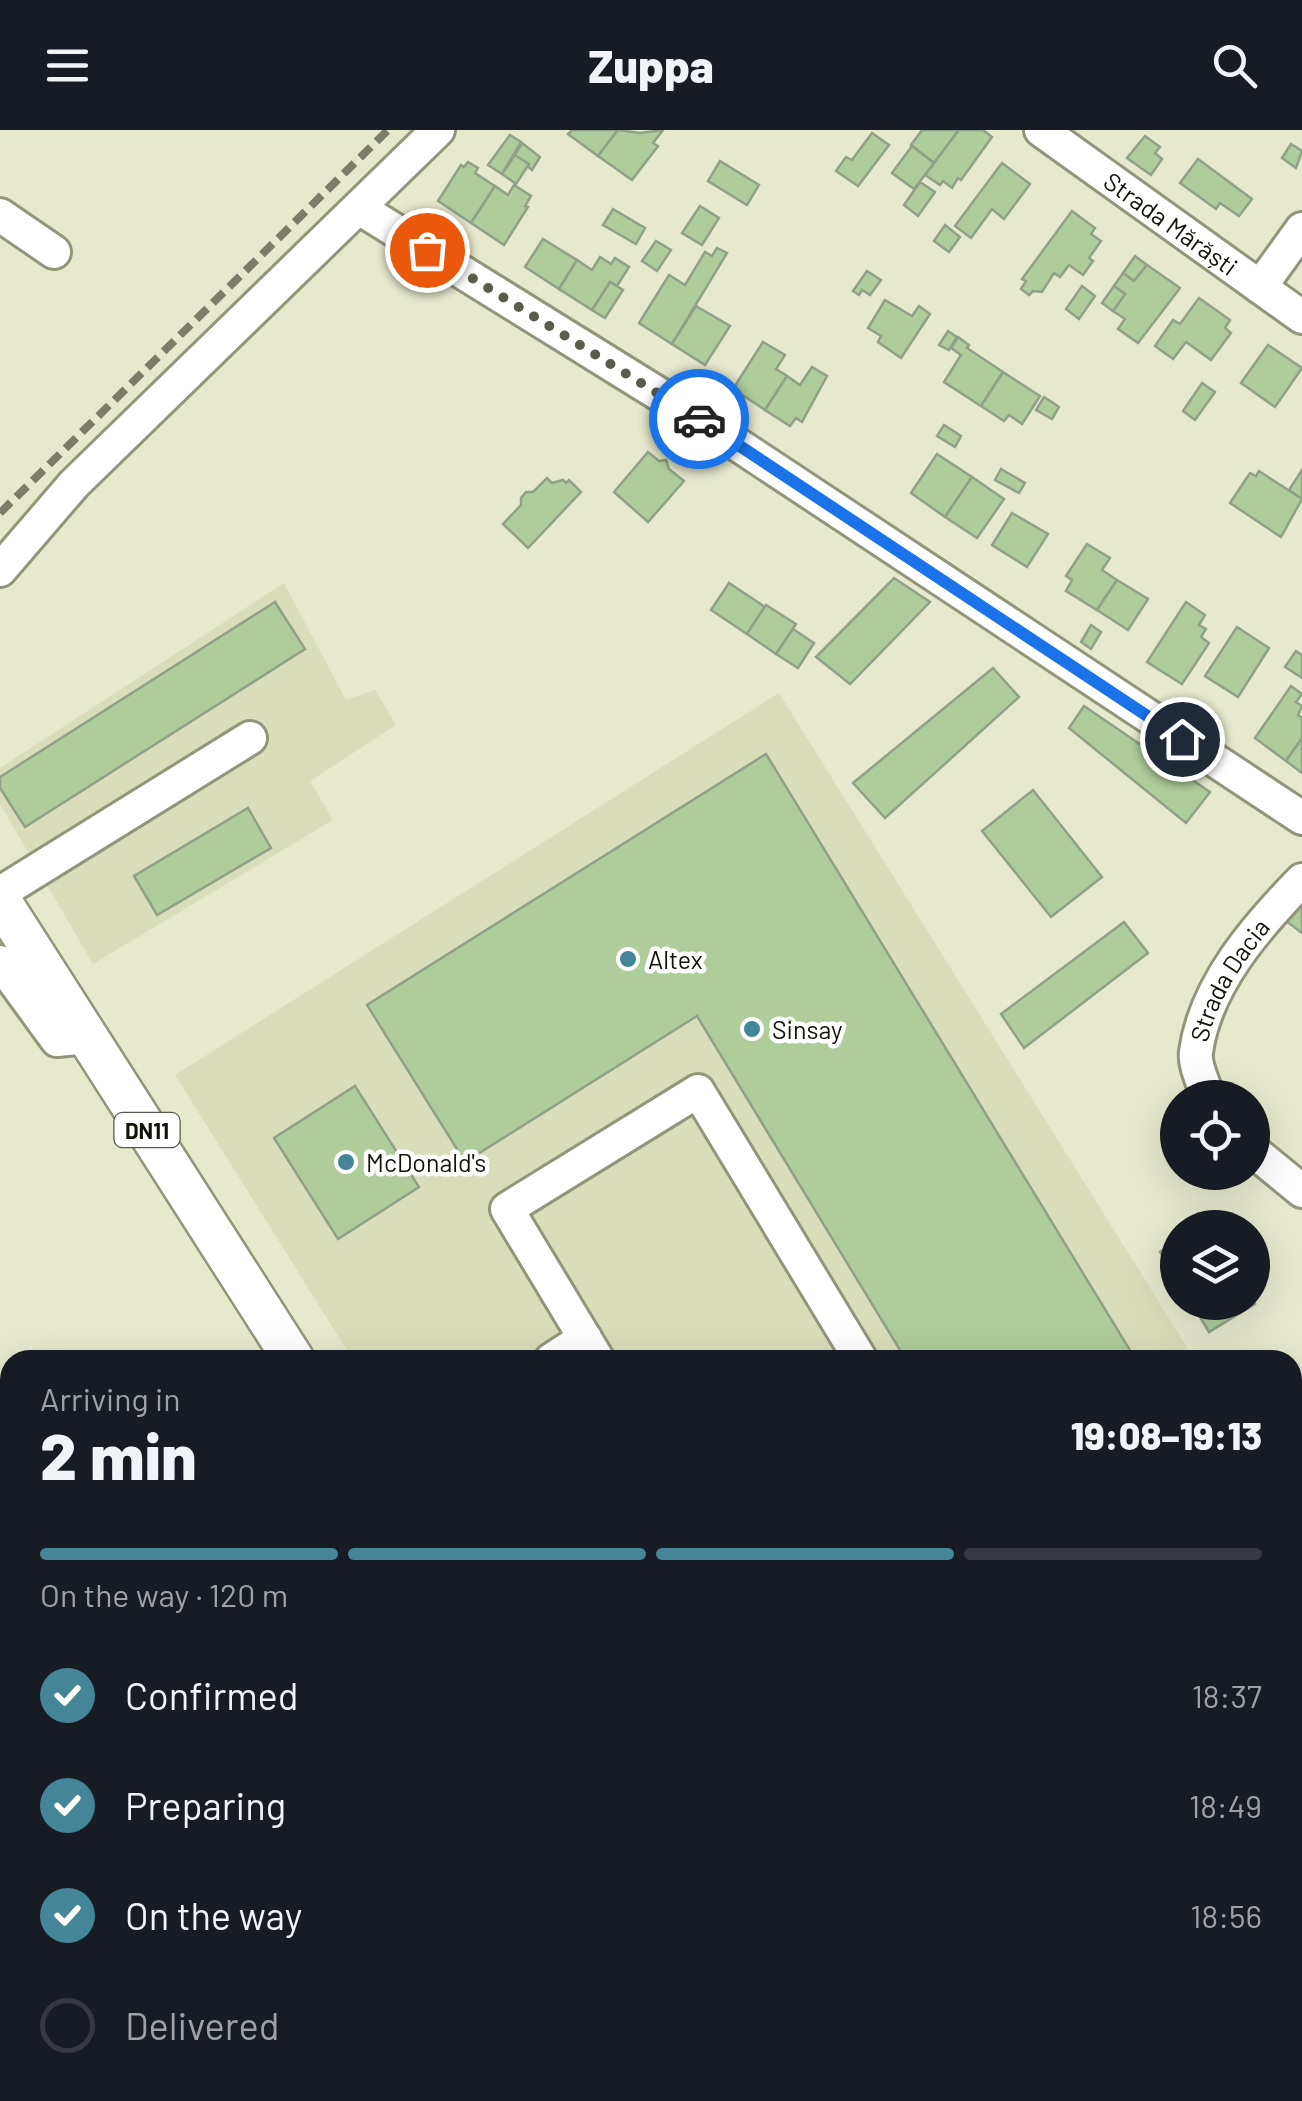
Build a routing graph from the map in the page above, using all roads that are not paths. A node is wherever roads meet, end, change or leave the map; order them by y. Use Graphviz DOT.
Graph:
graph roads {
  1 [pos="438,130"];
  2 [pos="1041,130"];
  3 [pos="359,208"];
  4 [pos="0,215"];
  5 [pos="1302,229"];
  6 [pos="54,252"];
  7 [pos="1260,287"];
  8 [pos="1302,317"];
  9 [pos="0,570"];
  10 [pos="250,738"];
  11 [pos="1302,818"];
  12 [pos="1302,880"];
  13 [pos="0,896"];
  14 [pos="0,962"];
  15 [pos="87,1037"];
  16 [pos="1203,1080"];
  17 [pos="1270,1165"];
  18 [pos="1302,1191"];
  19 [pos="591,1349"];
  20 [pos="288,1350"];
  21 [pos="855,1350"];
  1 -- 3 [label="street"];
  2 -- 7 [label="street, Strada Mărăști"];
  3 -- 9 [label="street"];
  3 -- 11 [label="street"];
  4 -- 6 [label="street"];
  5 -- 7 [label="street"];
  7 -- 8 [label="street, Strada Mărăști"];
  10 -- 13 [label="street"];
  12 -- 16 [label="street, Strada Dacia"];
  13 -- 15 [label="main road, DN11"];
  14 -- 15 [label="street"];
  15 -- 20 [label="main road, DN11"];
  17 -- 18 [label="street"];
  19 -- 21 [label="street"];
}
